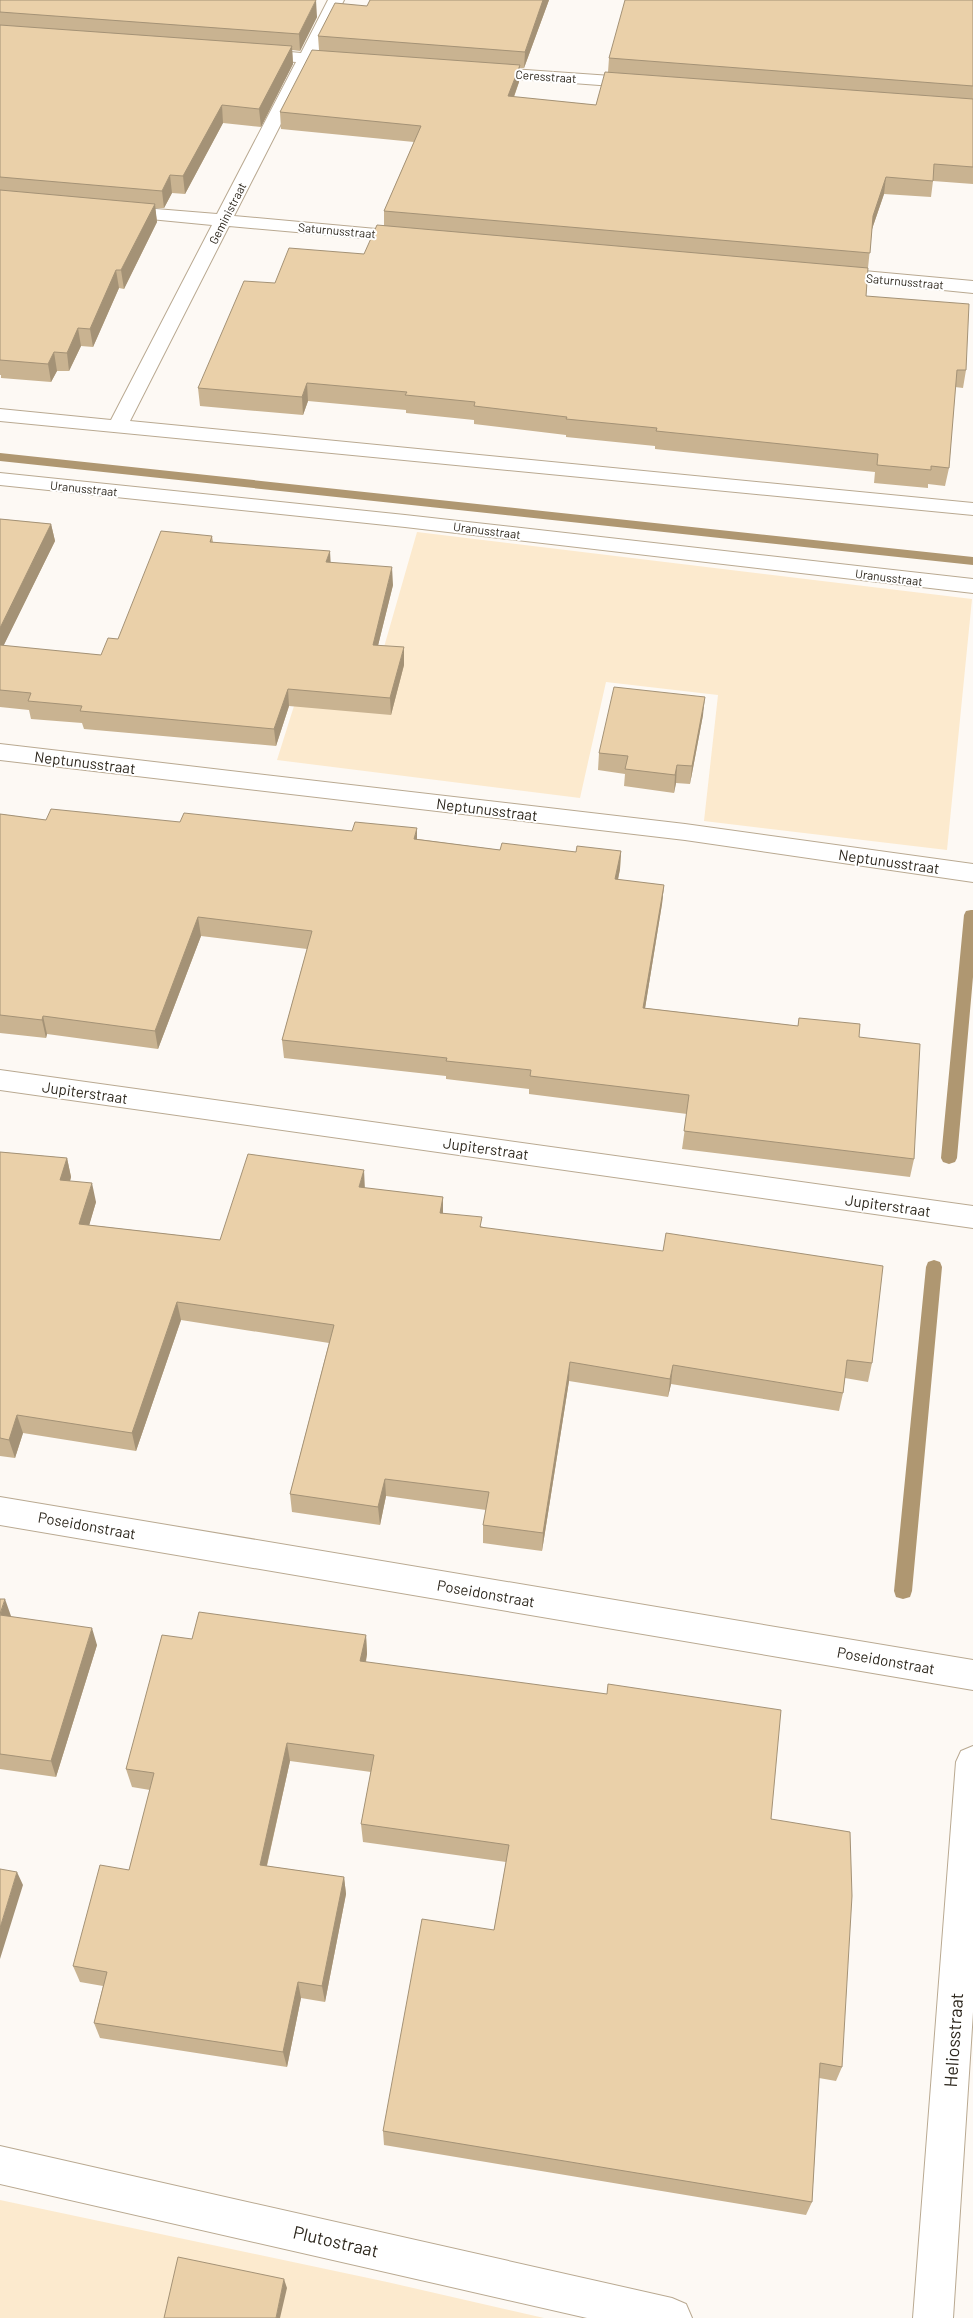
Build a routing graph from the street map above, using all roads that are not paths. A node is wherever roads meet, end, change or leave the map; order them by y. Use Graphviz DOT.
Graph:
graph roads {
  1 [pos="336,0"];
  2 [pos="237,53"];
  3 [pos="306,58"];
  4 [pos="366,62"];
  5 [pos="466,70"];
  6 [pos="655,85"];
  7 [pos="97,209"];
  8 [pos="223,220"];
  9 [pos="430,239"];
  10 [pos="815,273"];
  11 [pos="973,287"];
  12 [pos="0,415"];
  13 [pos="118,425"];
  14 [pos="0,479"];
  15 [pos="973,509"];
  16 [pos="973,586"];
  17 [pos="0,752"];
  18 [pos="973,873"];
  19 [pos="0,1080"];
  20 [pos="973,1217"];
  21 [pos="0,1511"];
  22 [pos="973,1675"];
  23 [pos="973,1762"];
  24 [pos="0,2165"];
  25 [pos="672,2318"];
  26 [pos="933,2318"];
  1 -- 3 [label="street, Geministraat"];
  2 -- 3 [label="street"];
  3 -- 4 [label="street"];
  3 -- 8 [label="street, Geministraat"];
  5 -- 6 [label="street, Ceresstraat"];
  7 -- 8 [label="street, Saturnusstraat"];
  8 -- 9 [label="street, Saturnusstraat"];
  8 -- 13 [label="street, Geministraat"];
  10 -- 11 [label="street, Saturnusstraat"];
  12 -- 13 [label="street"];
  13 -- 15 [label="street"];
  14 -- 16 [label="street, Uranusstraat"];
  17 -- 18 [label="street, Neptunusstraat"];
  19 -- 20 [label="street, Jupiterstraat"];
  21 -- 22 [label="street, Poseidonstraat"];
  23 -- 26 [label="street, Heliosstraat"];
  24 -- 25 [label="street, Plutostraat"];
}
